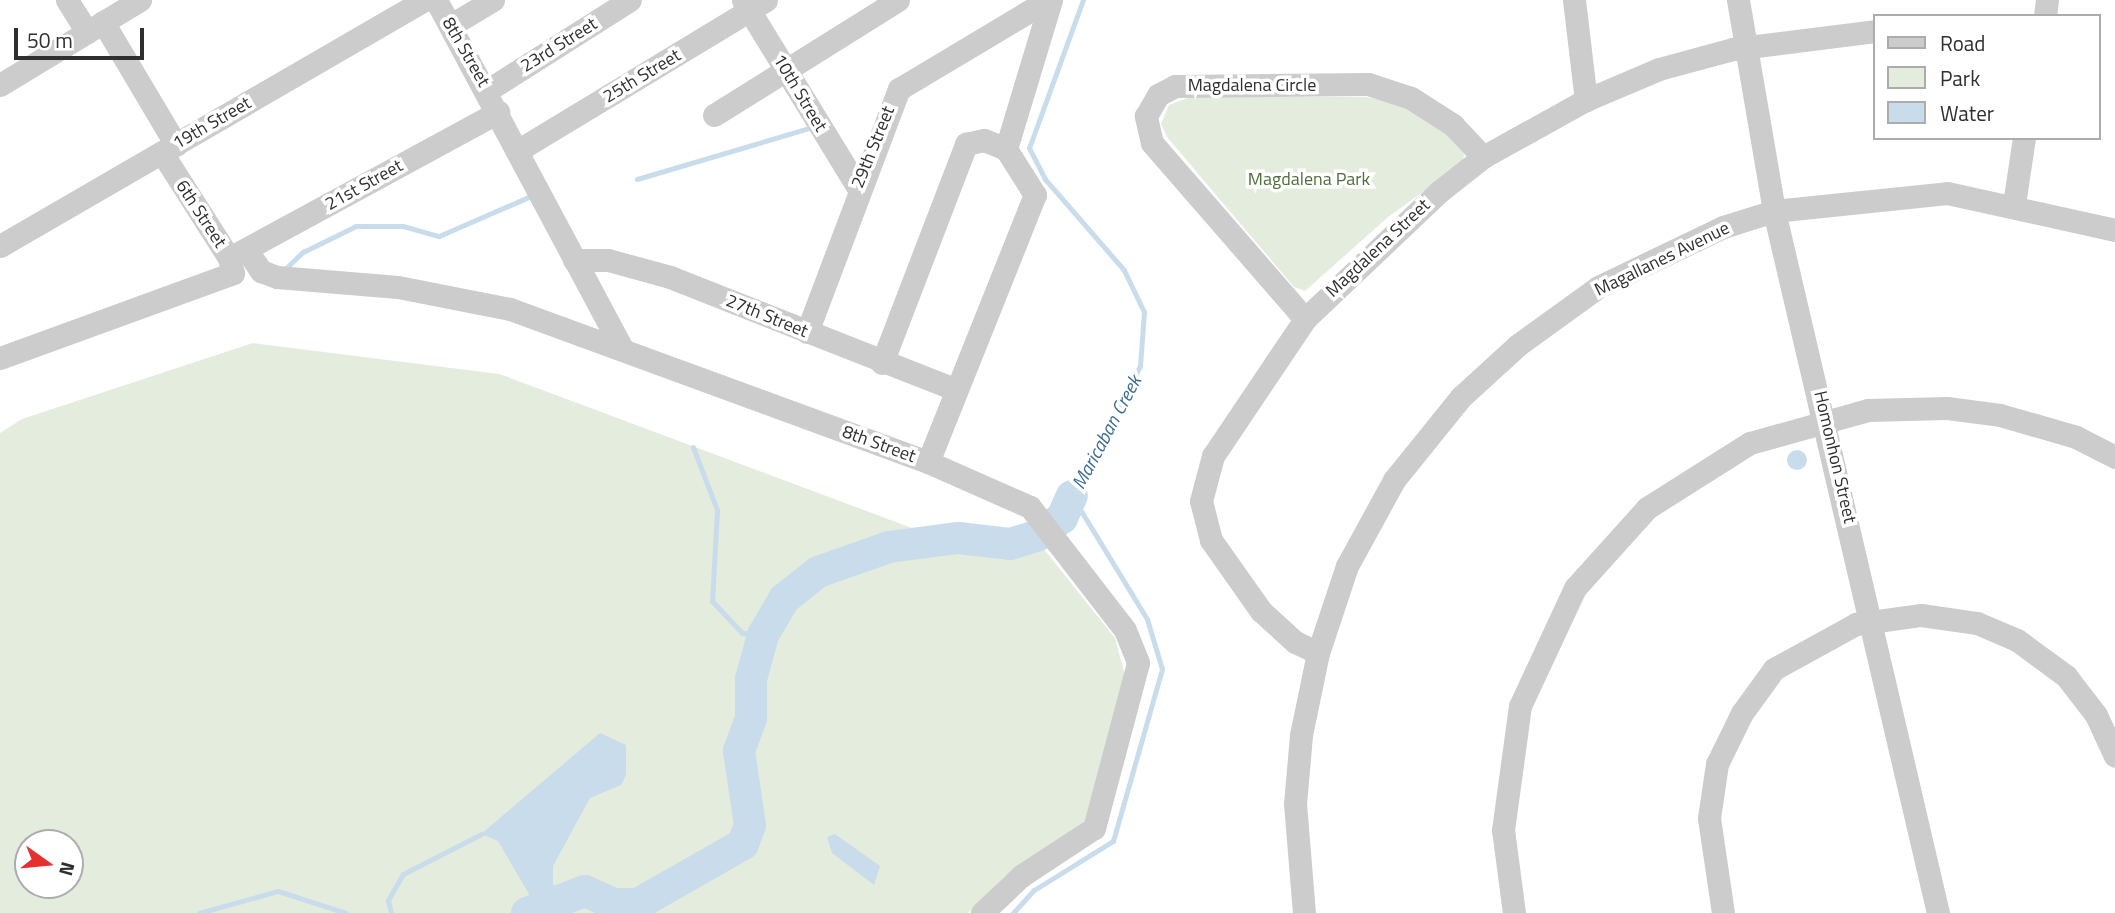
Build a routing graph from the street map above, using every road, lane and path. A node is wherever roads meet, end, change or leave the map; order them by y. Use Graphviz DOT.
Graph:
graph roads {
  1 [pos="67,0"];
  2 [pos="140,0"];
  3 [pos="424,0"];
  4 [pos="436,0"];
  5 [pos="492,0"];
  6 [pos="630,0"];
  7 [pos="898,0"];
  8 [pos="1049,0"];
  9 [pos="1574,0"];
  10 [pos="1738,0"];
  11 [pos="753,3"];
  12 [pos="451,25"];
  13 [pos="95,27"];
  14 [pos="1874,31"];
  15 [pos="1744,47"];
  16 [pos="785,69"];
  17 [pos="0,85"];
  18 [pos="488,90"];
  19 [pos="1586,100"];
  20 [pos="498,112"];
  21 [pos="714,115"];
  22 [pos="2024,140"];
  23 [pos="169,149"];
  24 [pos="1006,149"];
  25 [pos="517,151"];
  26 [pos="1483,157"];
  27 [pos="857,186"];
  28 [pos="2014,204"];
  29 [pos="1774,211"];
  30 [pos="2115,230"];
  31 [pos="0,246"];
  32 [pos="575,260"];
  33 [pos="235,261"];
  34 [pos="1305,318"];
  35 [pos="807,332"];
  36 [pos="622,349"];
  37 [pos="0,358"];
  38 [pos="882,362"];
  39 [pos="955,389"];
  40 [pos="1827,418"];
  41 [pos="2115,457"];
  42 [pos="928,462"];
  43 [pos="1871,619"];
  44 [pos="1318,653"];
  45 [pos="2115,756"];
  46 [pos="982,913"];
  47 [pos="1304,913"];
  48 [pos="1514,913"];
  49 [pos="1723,913"];
  50 [pos="1938,913"];
  1 -- 13 [label="street, 6th Street"];
  2 -- 13 [label="street"];
  3 -- 23 [label="street, 19th Street"];
  4 -- 12 [label="street, 8th Street"];
  5 -- 12 [label="street"];
  6 -- 18 [label="street, 23rd Street"];
  7 -- 16 [label="street"];
  8 -- 24 [label="street, 29th Street"];
  8 -- 27 [label="street, 29th Street"];
  9 -- 19 [label="street"];
  10 -- 15 [label="street, Homonhon Street"];
  11 -- 16 [label="street, 10th Street"];
  11 -- 25 [label="street, 25th Street"];
  12 -- 18 [label="street, 8th Street"];
  13 -- 17 [label="street"];
  13 -- 23 [label="street, 6th Street"];
  14 -- 15 [label="street, Magdalena Street"];
  15 -- 19 [label="street, Magdalena Street"];
  15 -- 29 [label="street, Homonhon Street"];
  16 -- 21 [label="street"];
  16 -- 27 [label="street, 10th Street"];
  18 -- 20 [label="street, 8th Street"];
  19 -- 26 [label="street, Magdalena Street"];
  20 -- 25 [label="street, 8th Street"];
  20 -- 33 [label="street, 21st Street"];
  22 -- 28 [label="street"];
  23 -- 31 [label="street, 19th Street"];
  23 -- 33 [label="street, 6th Street"];
  24 -- 38 [label="street"];
  24 -- 39 [label="street"];
  25 -- 32 [label="street, 8th Street"];
  26 -- 34 [label="street, Magdalena Street"];
  26 -- 34 [label="street, Magdalena Circle"];
  27 -- 35 [label="street, 29th Street"];
  28 -- 29 [label="street, Magallanes Avenue"];
  28 -- 30 [label="street, Magallanes Avenue"];
  29 -- 40 [label="street, Homonhon Street"];
  29 -- 44 [label="street, Magallanes Avenue"];
  32 -- 35 [label="street, 27th Street"];
  32 -- 36 [label="street, 8th Street"];
  33 -- 36 [label="street"];
  33 -- 37 [label="street, 21st Street"];
  34 -- 44 [label="street, Magdalena Street"];
  35 -- 38 [label="street, 27th Street"];
  36 -- 42 [label="street, 8th Street"];
  38 -- 39 [label="street, 27th Street"];
  39 -- 42 [label="street"];
  40 -- 41 [label="street"];
  40 -- 43 [label="street, Homonhon Street"];
  40 -- 48 [label="street"];
  42 -- 46 [label="street, 8th Street"];
  43 -- 45 [label="street"];
  43 -- 49 [label="street"];
  43 -- 50 [label="street, Homonhon Street"];
  44 -- 47 [label="street, Magallanes Avenue"];
}
